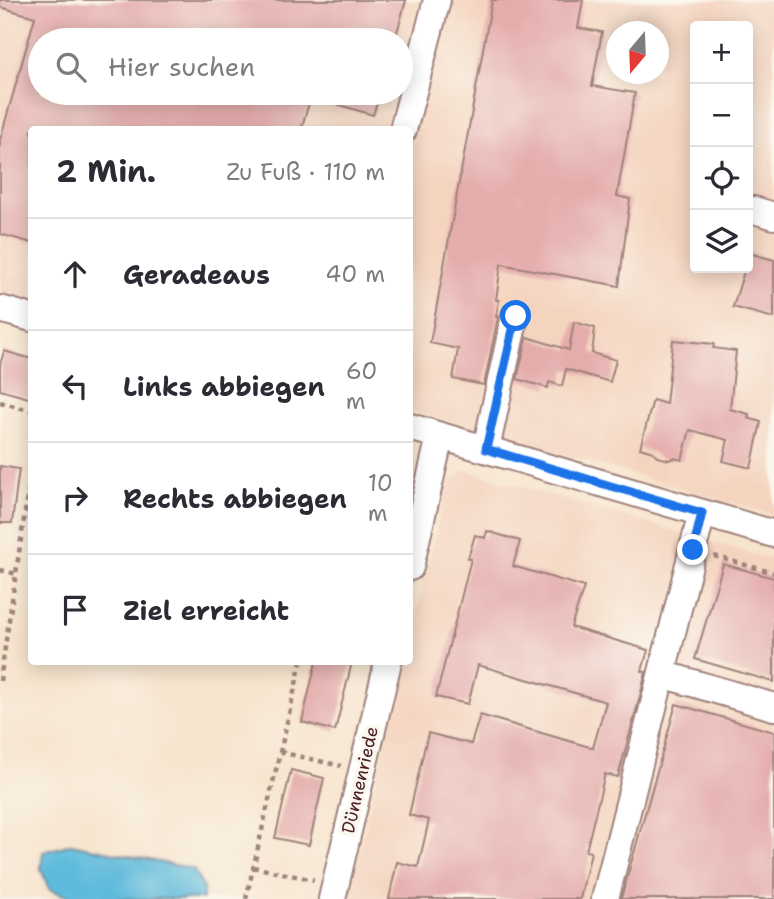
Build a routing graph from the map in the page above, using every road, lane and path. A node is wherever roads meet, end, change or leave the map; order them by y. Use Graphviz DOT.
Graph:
graph roads {
  1 [pos="438,0"];
  2 [pos="413,93"];
  3 [pos="410,105"];
  4 [pos="404,126"];
  5 [pos="0,309"];
  6 [pos="516,316"];
  7 [pos="28,317"];
  8 [pos="0,402"];
  9 [pos="28,410"];
  10 [pos="413,428"];
  11 [pos="440,436"];
  12 [pos="486,449"];
  13 [pos="28,492"];
  14 [pos="702,513"];
  15 [pos="774,534"];
  16 [pos="693,550"];
  17 [pos="413,554"];
  18 [pos="0,570"];
  19 [pos="774,573"];
  20 [pos="16,574"];
  21 [pos="300,665"];
  22 [pos="387,665"];
  23 [pos="662,674"];
  24 [pos="0,681"];
  25 [pos="774,707"];
  26 [pos="280,752"];
  27 [pos="362,771"];
  28 [pos="253,867"];
  29 [pos="334,892"];
  30 [pos="246,899"];
  31 [pos="606,899"];
  1 -- 2 [label="street"];
  3 -- 4 [label="street"];
  5 -- 7 [label="street"];
  6 -- 12 [label="street"];
  8 -- 9 [label="path"];
  10 -- 11 [label="street"];
  11 -- 12 [label="street"];
  11 -- 17 [label="street"];
  12 -- 14 [label="street"];
  13 -- 20 [label="path"];
  14 -- 15 [label="street"];
  14 -- 16 [label="street"];
  16 -- 19 [label="path"];
  16 -- 23 [label="street"];
  18 -- 20 [label="path"];
  20 -- 24 [label="path"];
  21 -- 26 [label="path"];
  22 -- 27 [label="street, Dünnenriede"];
  23 -- 25 [label="street"];
  23 -- 31 [label="street"];
  26 -- 27 [label="path"];
  26 -- 28 [label="path"];
  27 -- 29 [label="street, Dünnenriede"];
  28 -- 29 [label="path"];
  28 -- 30 [label="path"];
}
